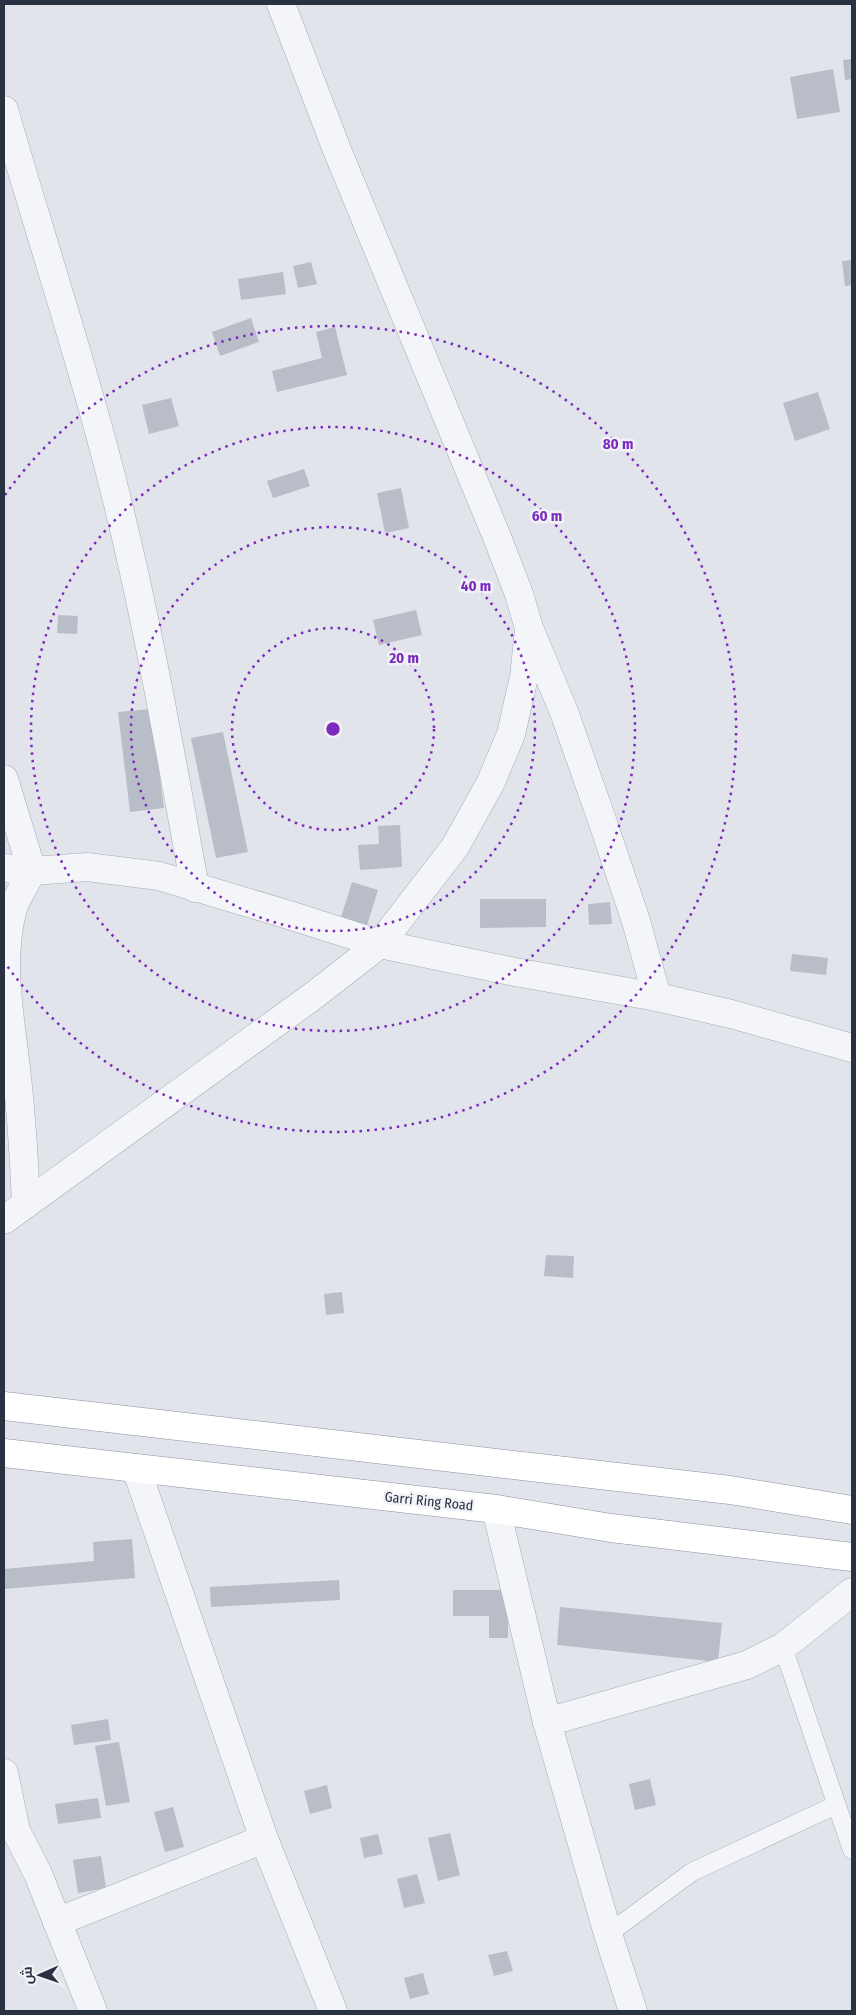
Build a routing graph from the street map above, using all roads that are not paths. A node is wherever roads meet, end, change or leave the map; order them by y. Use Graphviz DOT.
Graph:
graph roads {
  1 [pos="282,4"];
  2 [pos="4,110"];
  3 [pos="529,628"];
  4 [pos="4,779"];
  5 [pos="4,868"];
  6 [pos="32,871"];
  7 [pos="195,888"];
  8 [pos="380,944"];
  9 [pos="657,997"];
  10 [pos="852,1048"];
  11 [pos="26,1204"];
  12 [pos="4,1220"];
  13 [pos="4,1406"];
  14 [pos="4,1453"];
  15 [pos="136,1468"];
  16 [pos="496,1509"];
  17 [pos="852,1510"];
  18 [pos="852,1558"];
  19 [pos="852,1592"];
  20 [pos="782,1647"];
  21 [pos="548,1722"];
  22 [pos="4,1774"];
  23 [pos="836,1805"];
  24 [pos="10,1831"];
  25 [pos="264,1839"];
  26 [pos="852,1850"];
  27 [pos="57,1922"];
  28 [pos="608,1934"];
  29 [pos="93,2011"];
  30 [pos="332,2011"];
  31 [pos="633,2011"];
  1 -- 3 [label="street"];
  2 -- 7 [label="street"];
  3 -- 8 [label="street"];
  3 -- 9 [label="street"];
  4 -- 6 [label="street"];
  5 -- 6 [label="street"];
  6 -- 7 [label="street"];
  6 -- 11 [label="street"];
  7 -- 8 [label="street"];
  8 -- 9 [label="street"];
  8 -- 11 [label="street"];
  9 -- 10 [label="street"];
  11 -- 12 [label="street"];
  13 -- 17 [label="highway"];
  14 -- 15 [label="highway, Garri Ring Road"];
  15 -- 16 [label="highway, Garri Ring Road"];
  15 -- 25 [label="street"];
  16 -- 18 [label="highway, Garri Ring Road"];
  16 -- 21 [label="street"];
  19 -- 20 [label="street"];
  20 -- 21 [label="street"];
  20 -- 23 [label="lane"];
  21 -- 28 [label="street"];
  22 -- 24 [label="street"];
  23 -- 26 [label="lane"];
  23 -- 28 [label="lane"];
  24 -- 27 [label="street"];
  25 -- 27 [label="street"];
  25 -- 30 [label="street"];
  27 -- 29 [label="street"];
  28 -- 31 [label="street"];
}
